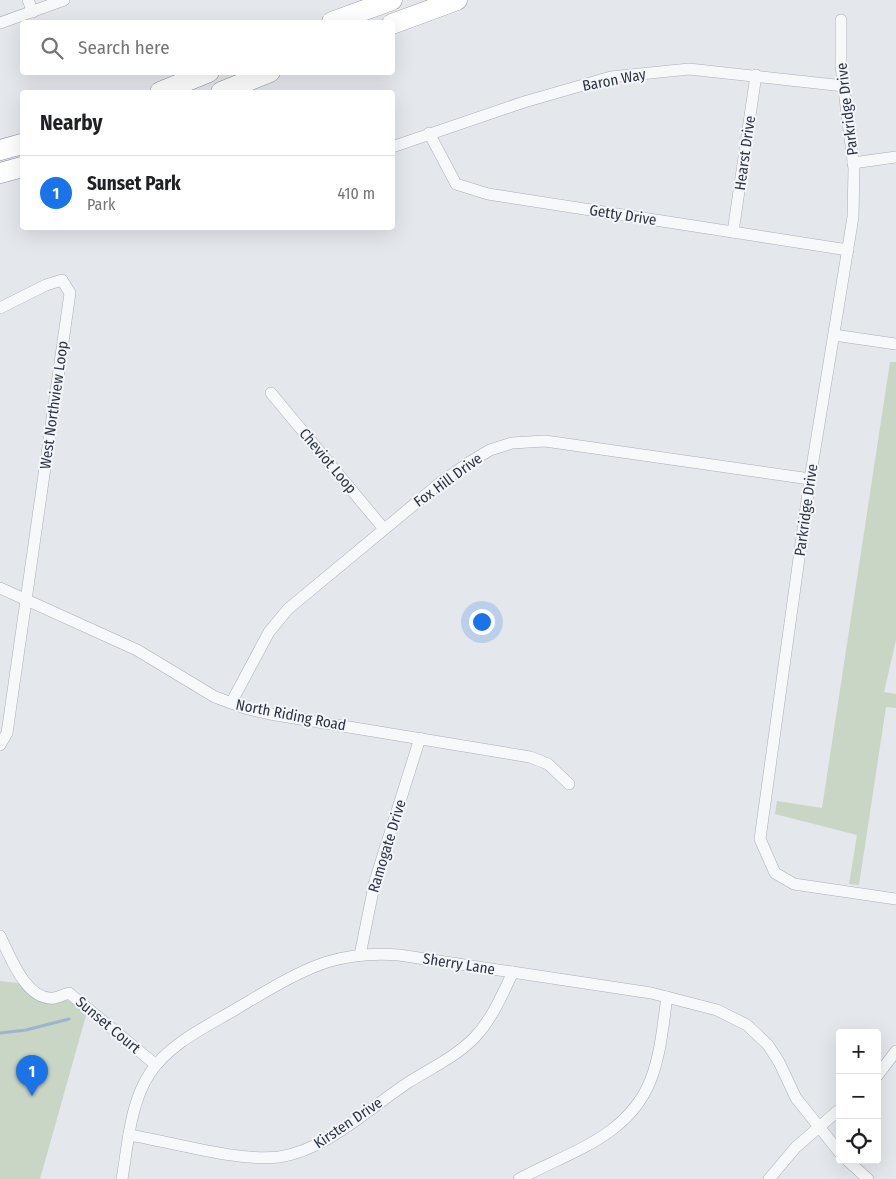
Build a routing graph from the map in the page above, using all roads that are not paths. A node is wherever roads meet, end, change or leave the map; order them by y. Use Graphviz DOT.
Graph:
graph roads {
  1 [pos="28,0"];
  2 [pos="64,0"];
  3 [pos="392,0"];
  4 [pos="457,0"];
  5 [pos="33,12"];
  6 [pos="337,20"];
  7 [pos="841,20"];
  8 [pos="395,23"];
  9 [pos="0,24"];
  10 [pos="202,75"];
  11 [pos="263,75"];
  12 [pos="756,75"];
  13 [pos="844,86"];
  14 [pos="165,90"];
  15 [pos="226,90"];
  16 [pos="429,133"];
  17 [pos="20,136"];
  18 [pos="0,138"];
  19 [pos="20,145"];
  20 [pos="395,146"];
  21 [pos="0,150"];
  22 [pos="896,157"];
  23 [pos="853,163"];
  24 [pos="20,168"];
  25 [pos="0,173"];
  26 [pos="733,232"];
  27 [pos="848,250"];
  28 [pos="0,308"];
  29 [pos="834,335"];
  30 [pos="896,344"];
  31 [pos="271,393"];
  32 [pos="810,479"];
  33 [pos="384,529"];
  34 [pos="0,588"];
  35 [pos="25,599"];
  36 [pos="232,703"];
  37 [pos="420,738"];
  38 [pos="0,745"];
  39 [pos="569,784"];
  40 [pos="896,899"];
  41 [pos="0,936"];
  42 [pos="360,955"];
  43 [pos="513,972"];
  44 [pos="667,997"];
  45 [pos="896,1051"];
  46 [pos="156,1065"];
  47 [pos="879,1074"];
  48 [pos="836,1112"];
  49 [pos="818,1128"];
  50 [pos="129,1135"];
  51 [pos="836,1148"];
  52 [pos="851,1164"];
  53 [pos="537,1175"];
  54 [pos="122,1179"];
  55 [pos="519,1179"];
  56 [pos="769,1179"];
  57 [pos="868,1179"];
  1 -- 5 [label="street"];
  2 -- 5 [label="street"];
  3 -- 6 [label="highway"];
  4 -- 8 [label="highway"];
  5 -- 9 [label="street"];
  7 -- 13 [label="street, Parkridge Drive"];
  10 -- 14 [label="highway"];
  11 -- 15 [label="highway"];
  12 -- 13 [label="street, Baron Way"];
  12 -- 16 [label="street, Baron Way"];
  12 -- 26 [label="street, Hearst Drive"];
  13 -- 23 [label="street, Parkridge Drive"];
  16 -- 20 [label="street, Baron Way"];
  16 -- 26 [label="street, Getty Drive"];
  17 -- 18 [label="highway"];
  19 -- 21 [label="highway"];
  22 -- 23 [label="street"];
  23 -- 27 [label="street, Parkridge Drive"];
  24 -- 25 [label="highway"];
  26 -- 27 [label="street, Getty Drive"];
  27 -- 29 [label="street, Parkridge Drive"];
  28 -- 35 [label="street, West Northview Loop"];
  29 -- 30 [label="street"];
  29 -- 32 [label="street, Parkridge Drive"];
  31 -- 33 [label="street, Cheviot Loop"];
  32 -- 33 [label="street, Fox Hill Drive"];
  32 -- 40 [label="street, Parkridge Drive"];
  33 -- 36 [label="street, Fox Hill Drive"];
  34 -- 35 [label="street, North Riding Road"];
  35 -- 36 [label="street, North Riding Road"];
  35 -- 38 [label="street"];
  36 -- 37 [label="street, North Riding Road"];
  37 -- 39 [label="street, North Riding Road"];
  37 -- 42 [label="street, Ramogate Drive"];
  41 -- 46 [label="street, Sunset Court"];
  42 -- 43 [label="street, Sherry Lane"];
  42 -- 46 [label="street, Sherry Lane"];
  43 -- 44 [label="street, Sherry Lane"];
  43 -- 50 [label="street, Kirsten Drive"];
  44 -- 49 [label="street, Sherry Lane"];
  44 -- 53 [label="street"];
  45 -- 47 [label="street"];
  46 -- 50 [label="street, Sherry Lane"];
  48 -- 49 [label="street"];
  49 -- 51 [label="street, Sherry Lane"];
  49 -- 56 [label="street"];
  50 -- 54 [label="street, Sherry Lane"];
  52 -- 57 [label="street"];
  53 -- 55 [label="street"];
}
